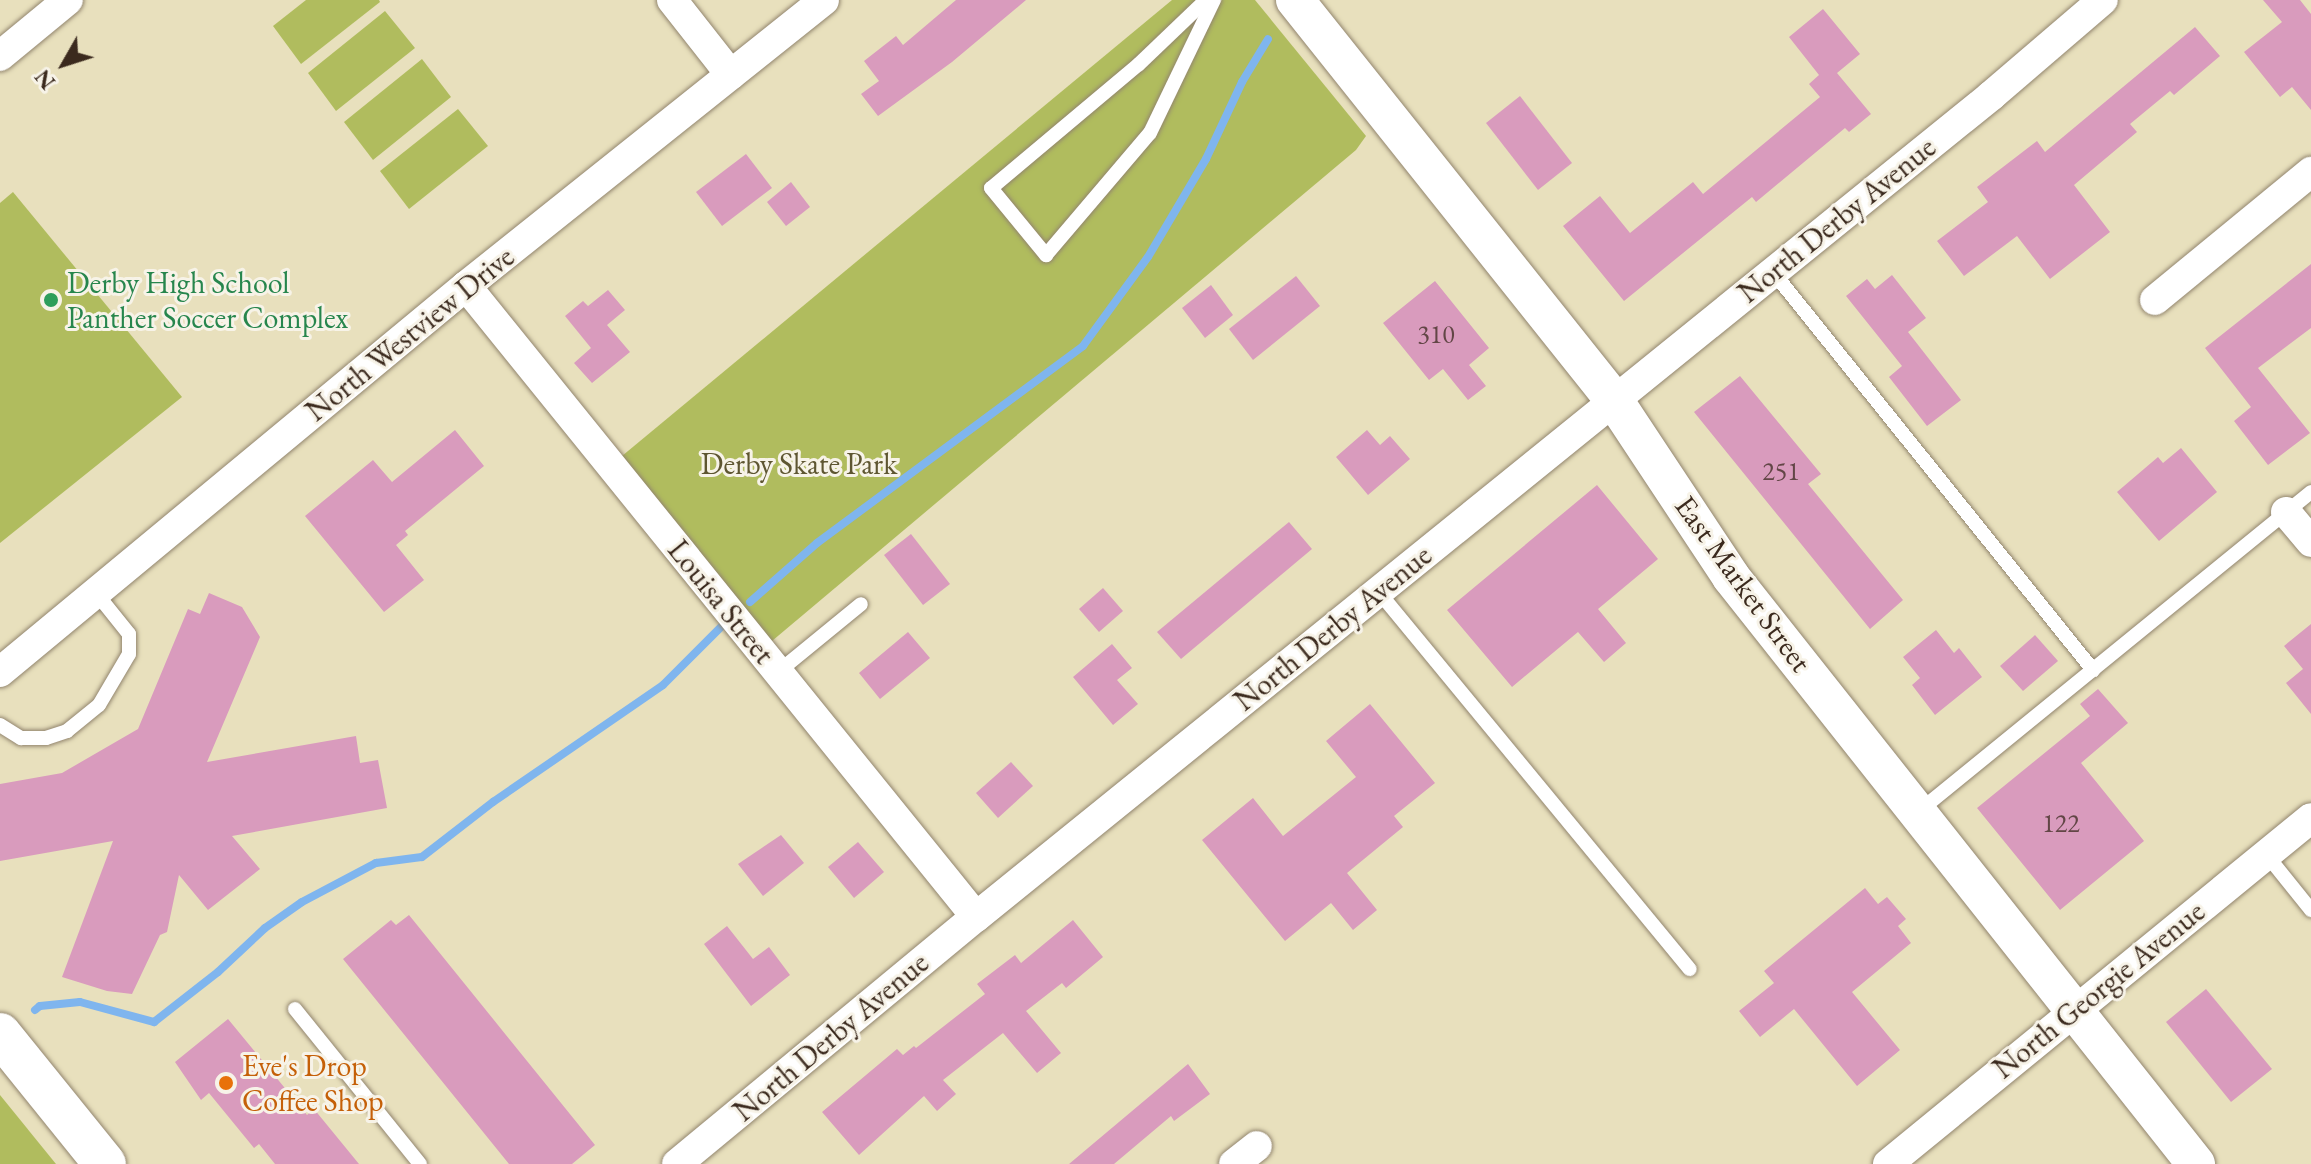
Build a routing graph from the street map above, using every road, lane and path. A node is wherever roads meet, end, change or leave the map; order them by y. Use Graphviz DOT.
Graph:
graph roads {
  1 [pos="68,0"];
  2 [pos="672,0"];
  3 [pos="824,0"];
  4 [pos="1206,0"];
  5 [pos="1214,0"];
  6 [pos="1295,0"];
  7 [pos="2103,0"];
  8 [pos="0,56"];
  9 [pos="731,75"];
  10 [pos="2311,172"];
  11 [pos="1773,272"];
  12 [pos="466,286"];
  13 [pos="2155,300"];
  14 [pos="1614,400"];
  15 [pos="2311,492"];
  16 [pos="2286,512"];
  17 [pos="2311,542"];
  18 [pos="1378,591"];
  19 [pos="96,593"];
  20 [pos="861,604"];
  21 [pos="2093,670"];
  22 [pos="0,672"];
  23 [pos="778,672"];
  24 [pos="0,725"];
  25 [pos="1918,812"];
  26 [pos="2311,818"];
  27 [pos="2266,854"];
  28 [pos="2311,910"];
  29 [pos="976,917"];
  30 [pos="1690,969"];
  31 [pos="295,1009"];
  32 [pos="2074,1010"];
  33 [pos="0,1034"];
  34 [pos="1894,1162"];
  35 [pos="105,1164"];
  36 [pos="420,1164"];
  37 [pos="677,1164"];
  38 [pos="2196,1164"];
  1 -- 8 [label="street"];
  2 -- 9 [label="street"];
  3 -- 9 [label="street, North Westview Drive"];
  4 -- 5 [label="lane"];
  6 -- 14 [label="street, East Market Street"];
  7 -- 11 [label="street, North Derby Avenue"];
  9 -- 12 [label="street, North Westview Drive"];
  10 -- 13 [label="street"];
  11 -- 14 [label="street, North Derby Avenue"];
  11 -- 21 [label="lane"];
  12 -- 19 [label="street, North Westview Drive"];
  12 -- 23 [label="street, Louisa Street"];
  14 -- 18 [label="street, North Derby Avenue"];
  14 -- 25 [label="street, East Market Street"];
  15 -- 16 [label="lane"];
  16 -- 17 [label="street"];
  16 -- 21 [label="lane"];
  18 -- 29 [label="street, North Derby Avenue"];
  18 -- 30 [label="lane"];
  19 -- 22 [label="street, North Westview Drive"];
  19 -- 24 [label="lane"];
  20 -- 23 [label="lane"];
  21 -- 25 [label="lane"];
  23 -- 29 [label="street, Louisa Street"];
  25 -- 32 [label="street, East Market Street"];
  26 -- 27 [label="street, North Georgie Avenue"];
  27 -- 28 [label="lane"];
  27 -- 32 [label="street, North Georgie Avenue"];
  29 -- 37 [label="street, North Derby Avenue"];
  31 -- 36 [label="lane"];
  32 -- 34 [label="street, North Georgie Avenue"];
  32 -- 38 [label="street, East Market Street"];
  33 -- 35 [label="main road"];
}
